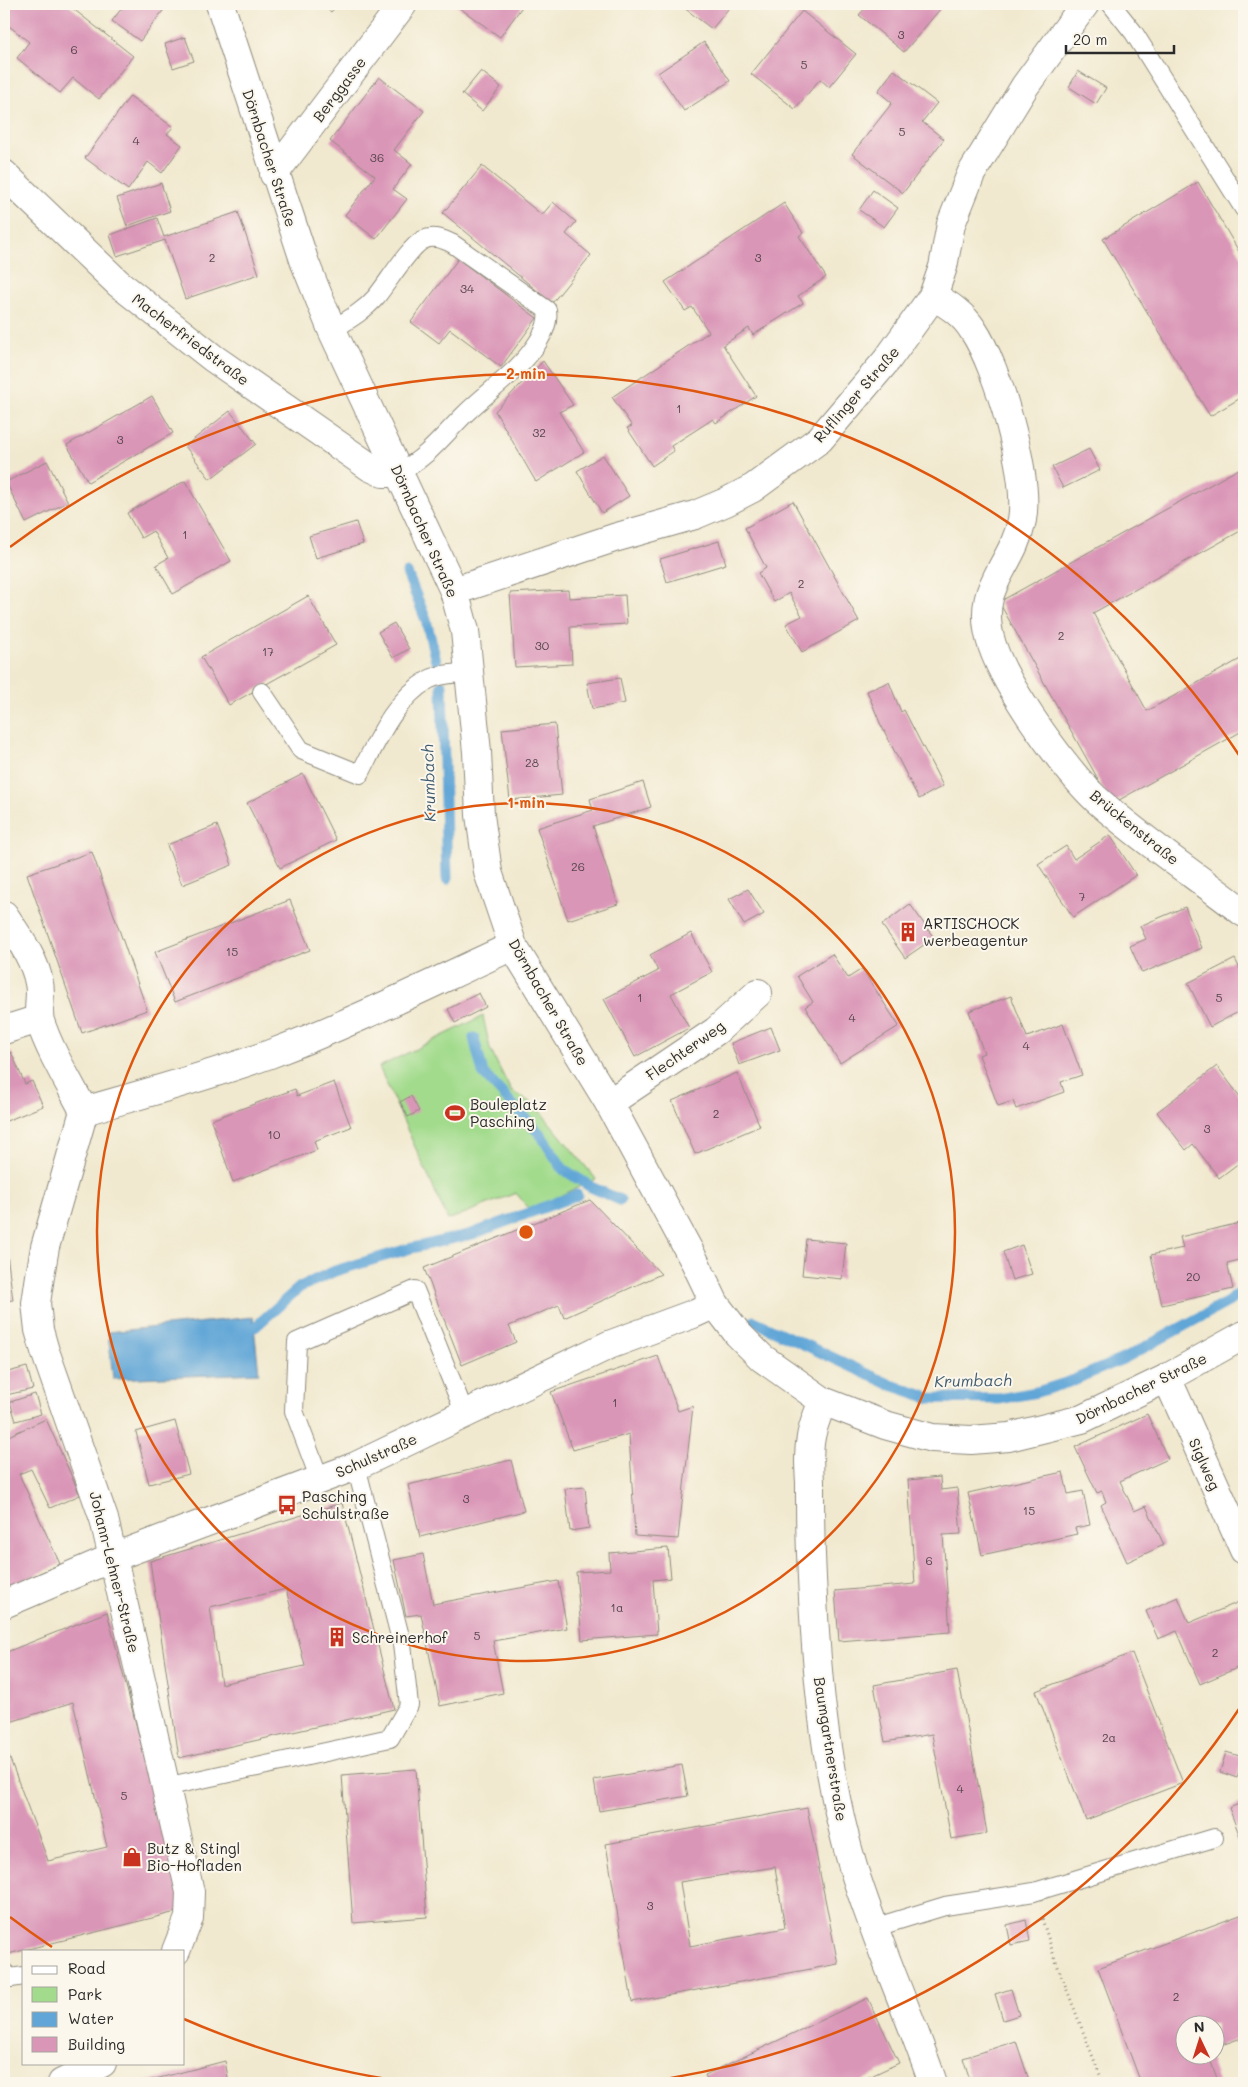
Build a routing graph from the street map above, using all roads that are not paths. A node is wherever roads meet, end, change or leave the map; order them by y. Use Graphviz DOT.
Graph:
graph roads {
  1 [pos="220,4"];
  2 [pos="403,4"];
  3 [pos="1085,4"];
  4 [pos="1111,4"];
  5 [pos="4,174"];
  6 [pos="274,174"];
  7 [pos="1244,209"];
  8 [pos="933,296"];
  9 [pos="332,330"];
  10 [pos="398,473"];
  11 [pos="454,591"];
  12 [pos="470,672"];
  13 [pos="262,692"];
  14 [pos="1244,913"];
  15 [pos="4,915"];
  16 [pos="513,946"];
  17 [pos="758,993"];
  18 [pos="40,1019"];
  19 [pos="4,1030"];
  20 [pos="609,1103"];
  21 [pos="84,1111"];
  22 [pos="715,1304"];
  23 [pos="1244,1335"];
  24 [pos="1167,1378"];
  25 [pos="823,1401"];
  26 [pos="465,1414"];
  27 [pos="356,1466"];
  28 [pos="320,1480"];
  29 [pos="1244,1550"];
  30 [pos="114,1557"];
  31 [pos="4,1604"];
  32 [pos="165,1787"];
  33 [pos="1214,1838"];
  34 [pos="873,1928"];
  35 [pos="176,1950"];
  36 [pos="4,1972"];
  37 [pos="22,1976"];
  38 [pos="100,2064"];
  39 [pos="62,2083"];
  40 [pos="933,2083"];
  1 -- 6 [label="street, Dörnbacher Straße"];
  2 -- 6 [label="street, Berggasse"];
  3 -- 8 [label="street, Ruflinger Straße"];
  4 -- 7 [label="lane"];
  5 -- 10 [label="street, Macherfriedstraße"];
  6 -- 9 [label="street, Dörnbacher Straße"];
  8 -- 11 [label="street, Ruflinger Straße"];
  8 -- 14 [label="street, Brückenstraße"];
  9 -- 10 [label="street, Dörnbacher Straße"];
  9 -- 10 [label="lane"];
  10 -- 11 [label="street, Dörnbacher Straße"];
  11 -- 12 [label="street, Dörnbacher Straße"];
  12 -- 13 [label="lane"];
  12 -- 16 [label="street, Dörnbacher Straße"];
  15 -- 18 [label="street"];
  16 -- 20 [label="street, Dörnbacher Straße"];
  16 -- 21 [label="street"];
  17 -- 20 [label="street, Flechterweg"];
  18 -- 19 [label="street"];
  18 -- 21 [label="street"];
  20 -- 22 [label="street, Dörnbacher Straße"];
  21 -- 30 [label="street, Johann-Lehner-Straße"];
  22 -- 25 [label="street, Dörnbacher Straße"];
  22 -- 26 [label="street, Schulstraße"];
  23 -- 24 [label="street, Dörnbacher Straße"];
  24 -- 25 [label="street, Dörnbacher Straße"];
  24 -- 29 [label="street, Siglweg"];
  25 -- 34 [label="street, Baumgartnerstraße"];
  26 -- 27 [label="street, Schulstraße"];
  26 -- 28 [label="lane"];
  27 -- 28 [label="street, Schulstraße"];
  27 -- 32 [label="lane"];
  28 -- 30 [label="street, Schulstraße"];
  30 -- 31 [label="street, Schulstraße"];
  30 -- 32 [label="street, Johann-Lehner-Straße"];
  32 -- 35 [label="street, Johann-Lehner-Straße"];
  33 -- 34 [label="lane"];
  34 -- 40 [label="street, Baumgartnerstraße"];
  36 -- 37 [label="lane"];
  38 -- 39 [label="street"];
}
